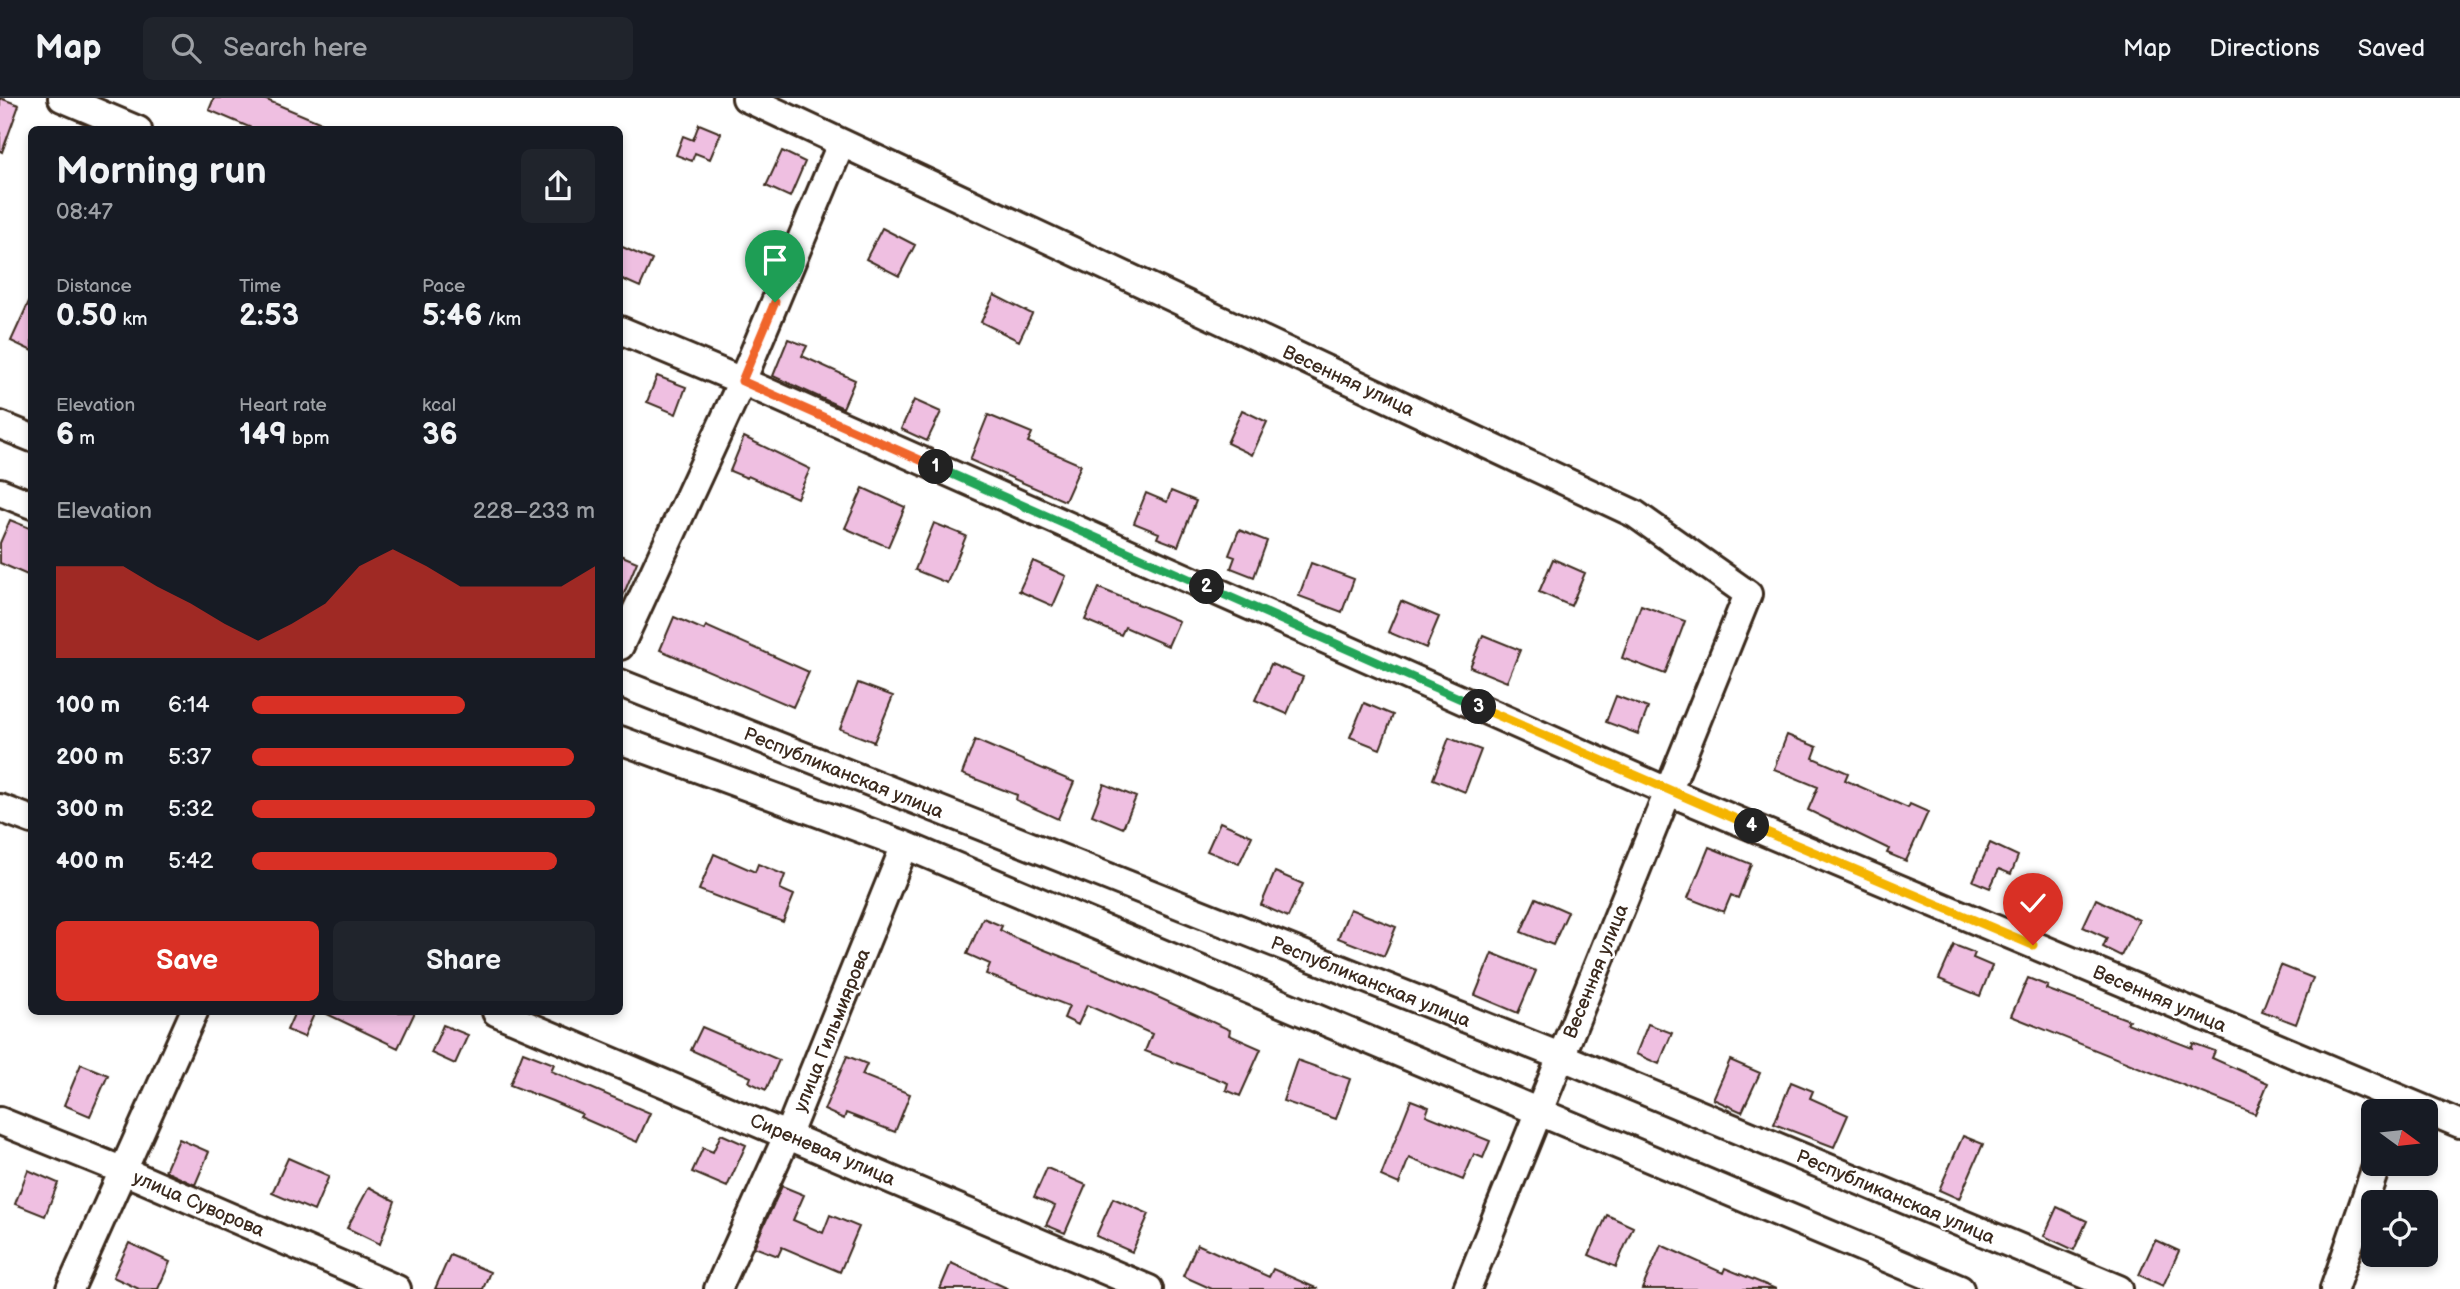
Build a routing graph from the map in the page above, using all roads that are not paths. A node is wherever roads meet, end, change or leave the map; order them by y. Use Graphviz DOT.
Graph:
graph roads {
  1 [pos="62,98"];
  2 [pos="746,98"];
  3 [pos="128,126"];
  4 [pos="841,144"];
  5 [pos="623,331"];
  6 [pos="742,381"];
  7 [pos="0,425"];
  8 [pos="28,436"];
  9 [pos="0,492"];
  10 [pos="28,503"];
  11 [pos="623,639"];
  12 [pos="623,684"];
  13 [pos="623,741"];
  14 [pos="1667,791"];
  15 [pos="0,808"];
  16 [pos="28,818"];
  17 [pos="905,845"];
  18 [pos="193,1015"];
  19 [pos="503,1015"];
  20 [pos="1560,1056"];
  21 [pos="2384,1099"];
  22 [pos="1539,1112"];
  23 [pos="2438,1117"];
  24 [pos="0,1121"];
  25 [pos="2460,1124"];
  26 [pos="788,1134"];
  27 [pos="124,1171"];
  28 [pos="2373,1176"];
  29 [pos="70,1289"];
  30 [pos="397,1289"];
  31 [pos="718,1289"];
  32 [pos="1149,1289"];
  33 [pos="1467,1289"];
  34 [pos="1960,1289"];
  35 [pos="2119,1289"];
  36 [pos="2334,1289"];
  1 -- 3 [label="street"];
  2 -- 4 [label="street, Весенняя улица"];
  4 -- 6 [label="street"];
  4 -- 14 [label="street, Весенняя улица"];
  5 -- 6 [label="street, Весенняя улица"];
  6 -- 11 [label="street"];
  6 -- 14 [label="street, Весенняя улица"];
  7 -- 8 [label="street"];
  9 -- 10 [label="street"];
  12 -- 20 [label="street, Республиканская улица"];
  13 -- 17 [label="street"];
  14 -- 20 [label="street, Весенняя улица"];
  14 -- 21 [label="street, Весенняя улица"];
  15 -- 16 [label="street"];
  17 -- 22 [label="street"];
  17 -- 26 [label="street, улица Гильмиярова"];
  18 -- 27 [label="street"];
  19 -- 26 [label="street, Сиреневая улица"];
  20 -- 22 [label="street, Весенняя улица"];
  20 -- 35 [label="street, Республиканская улица"];
  22 -- 33 [label="street, Весенняя улица"];
  22 -- 34 [label="street"];
  23 -- 25 [label="street, Весенняя улица"];
  24 -- 27 [label="street, улица Суворова"];
  26 -- 31 [label="street, улица Гильмиярова"];
  26 -- 32 [label="street, Сиреневая улица"];
  27 -- 29 [label="street"];
  27 -- 30 [label="street, улица Суворова"];
  28 -- 36 [label="street"];
}
